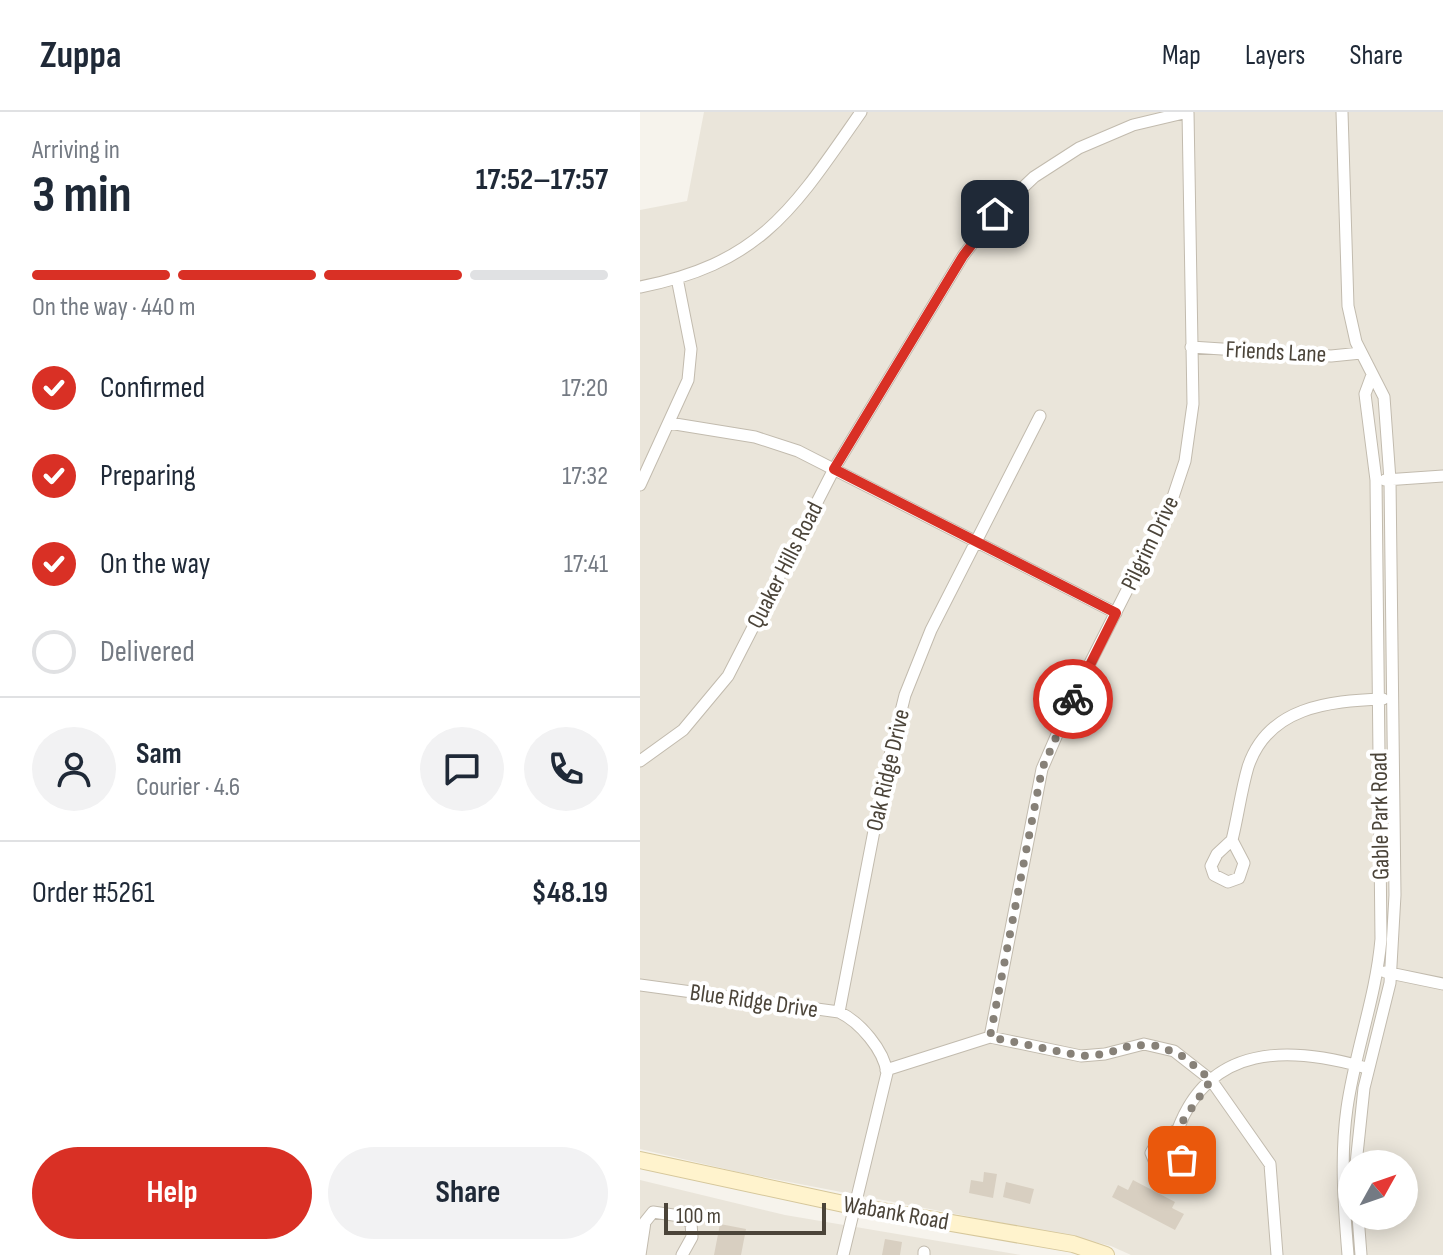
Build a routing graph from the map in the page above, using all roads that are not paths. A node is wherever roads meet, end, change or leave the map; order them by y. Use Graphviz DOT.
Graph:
graph roads {
  1 [pos="861,112"];
  2 [pos="1188,112"];
  3 [pos="1342,112"];
  4 [pos="677,278"];
  5 [pos="640,287"];
  6 [pos="1191,347"];
  7 [pos="1361,353"];
  8 [pos="1372,375"];
  9 [pos="1040,416"];
  10 [pos="669,423"];
  11 [pos="834,469"];
  12 [pos="1443,476"];
  13 [pos="1376,480"];
  14 [pos="1390,480"];
  15 [pos="640,485"];
  16 [pos="976,540"];
  17 [pos="1116,613"];
  18 [pos="1378,699"];
  19 [pos="1392,699"];
  20 [pos="640,761"];
  21 [pos="1232,840"];
  22 [pos="1377,971"];
  23 [pos="1391,973"];
  24 [pos="1443,984"];
  25 [pos="640,985"];
  26 [pos="839,1012"];
  27 [pos="990,1037"];
  28 [pos="1356,1065"];
  29 [pos="1369,1068"];
  30 [pos="886,1070"];
  31 [pos="1211,1080"];
  32 [pos="1178,1129"];
  33 [pos="1357,1150"];
  34 [pos="640,1160"];
  35 [pos="853,1206"];
  36 [pos="1359,1230"];
  37 [pos="640,1255"];
  38 [pos="682,1255"];
  39 [pos="843,1255"];
  40 [pos="1106,1255"];
  41 [pos="1277,1255"];
  42 [pos="1348,1255"];
  43 [pos="1361,1255"];
  1 -- 4 [label="street"];
  2 -- 6 [label="street, Pilgrim Drive"];
  2 -- 11 [label="street, Quaker Hills Road"];
  3 -- 7 [label="street, Gable Park Road"];
  4 -- 5 [label="street"];
  4 -- 10 [label="street"];
  6 -- 7 [label="street, Friends Lane"];
  6 -- 17 [label="street, Pilgrim Drive"];
  7 -- 8 [label="street, Gable Park Road"];
  8 -- 13 [label="street, Gable Park Road"];
  8 -- 14 [label="street, Gable Park Road"];
  9 -- 16 [label="street, Oak Ridge Drive"];
  10 -- 11 [label="street"];
  10 -- 15 [label="street"];
  11 -- 16 [label="street"];
  11 -- 20 [label="street, Quaker Hills Road"];
  12 -- 14 [label="street"];
  13 -- 14 [label="street"];
  13 -- 18 [label="street, Gable Park Road"];
  14 -- 19 [label="street, Gable Park Road"];
  16 -- 17 [label="street"];
  16 -- 26 [label="street, Oak Ridge Drive"];
  17 -- 27 [label="street, Pilgrim Drive"];
  18 -- 19 [label="street"];
  18 -- 21 [label="street"];
  18 -- 22 [label="street, Gable Park Road"];
  19 -- 23 [label="street, Gable Park Road"];
  22 -- 23 [label="street"];
  22 -- 28 [label="street, Gable Park Road"];
  23 -- 24 [label="street"];
  23 -- 29 [label="street, Gable Park Road"];
  25 -- 26 [label="street, Blue Ridge Drive"];
  26 -- 30 [label="street, Blue Ridge Drive"];
  27 -- 30 [label="street"];
  27 -- 31 [label="street"];
  28 -- 29 [label="street"];
  28 -- 31 [label="street"];
  28 -- 42 [label="street, Gable Park Road"];
  29 -- 33 [label="street, Gable Park Road"];
  30 -- 35 [label="street"];
  31 -- 32 [label="street"];
  31 -- 41 [label="street"];
  34 -- 35 [label="street, Wabank Road"];
  35 -- 39 [label="street"];
  35 -- 40 [label="street, Wabank Road"];
  36 -- 43 [label="street"];
  37 -- 38 [label="street"];
}
